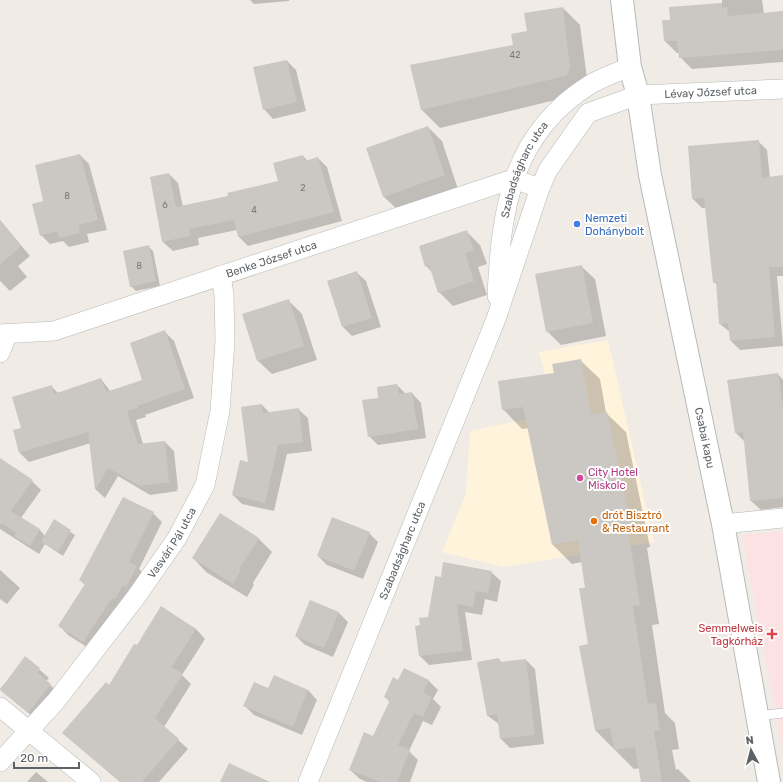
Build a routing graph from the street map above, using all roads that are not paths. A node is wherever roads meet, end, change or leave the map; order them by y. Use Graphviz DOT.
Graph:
graph roads {
  1 [pos="622,0"];
  2 [pos="630,67"];
  3 [pos="783,89"];
  4 [pos="638,95"];
  5 [pos="513,179"];
  6 [pos="540,188"];
  7 [pos="221,275"];
  8 [pos="496,319"];
  9 [pos="3,329"];
  10 [pos="0,353"];
  11 [pos="783,518"];
  12 [pos="724,524"];
  13 [pos="0,707"];
  14 [pos="783,713"];
  15 [pos="757,716"];
  16 [pos="29,731"];
  17 [pos="0,762"];
  18 [pos="91,782"];
  19 [pos="308,782"];
  20 [pos="769,782"];
  1 -- 2 [label="street, Csabai kapu"];
  2 -- 4 [label="street, Csabai kapu"];
  2 -- 5 [label="street, Szabadságharc utca"];
  3 -- 4 [label="street, Lévay József utca"];
  4 -- 6 [label="street, Szabadságharc utca"];
  4 -- 12 [label="street, Csabai kapu"];
  5 -- 6 [label="street"];
  5 -- 7 [label="street, Benke József utca"];
  5 -- 8 [label="street, Szabadságharc utca"];
  6 -- 8 [label="street, Szabadságharc utca"];
  7 -- 9 [label="street, Benke József utca"];
  7 -- 16 [label="street, Vasvári Pál utca"];
  8 -- 19 [label="street, Szabadságharc utca"];
  9 -- 10 [label="street"];
  11 -- 12 [label="street"];
  12 -- 15 [label="street, Csabai kapu"];
  13 -- 16 [label="street"];
  14 -- 15 [label="lane"];
  15 -- 20 [label="street, Csabai kapu"];
  16 -- 17 [label="street, Vasvári Pál utca"];
  16 -- 18 [label="street"];
}
